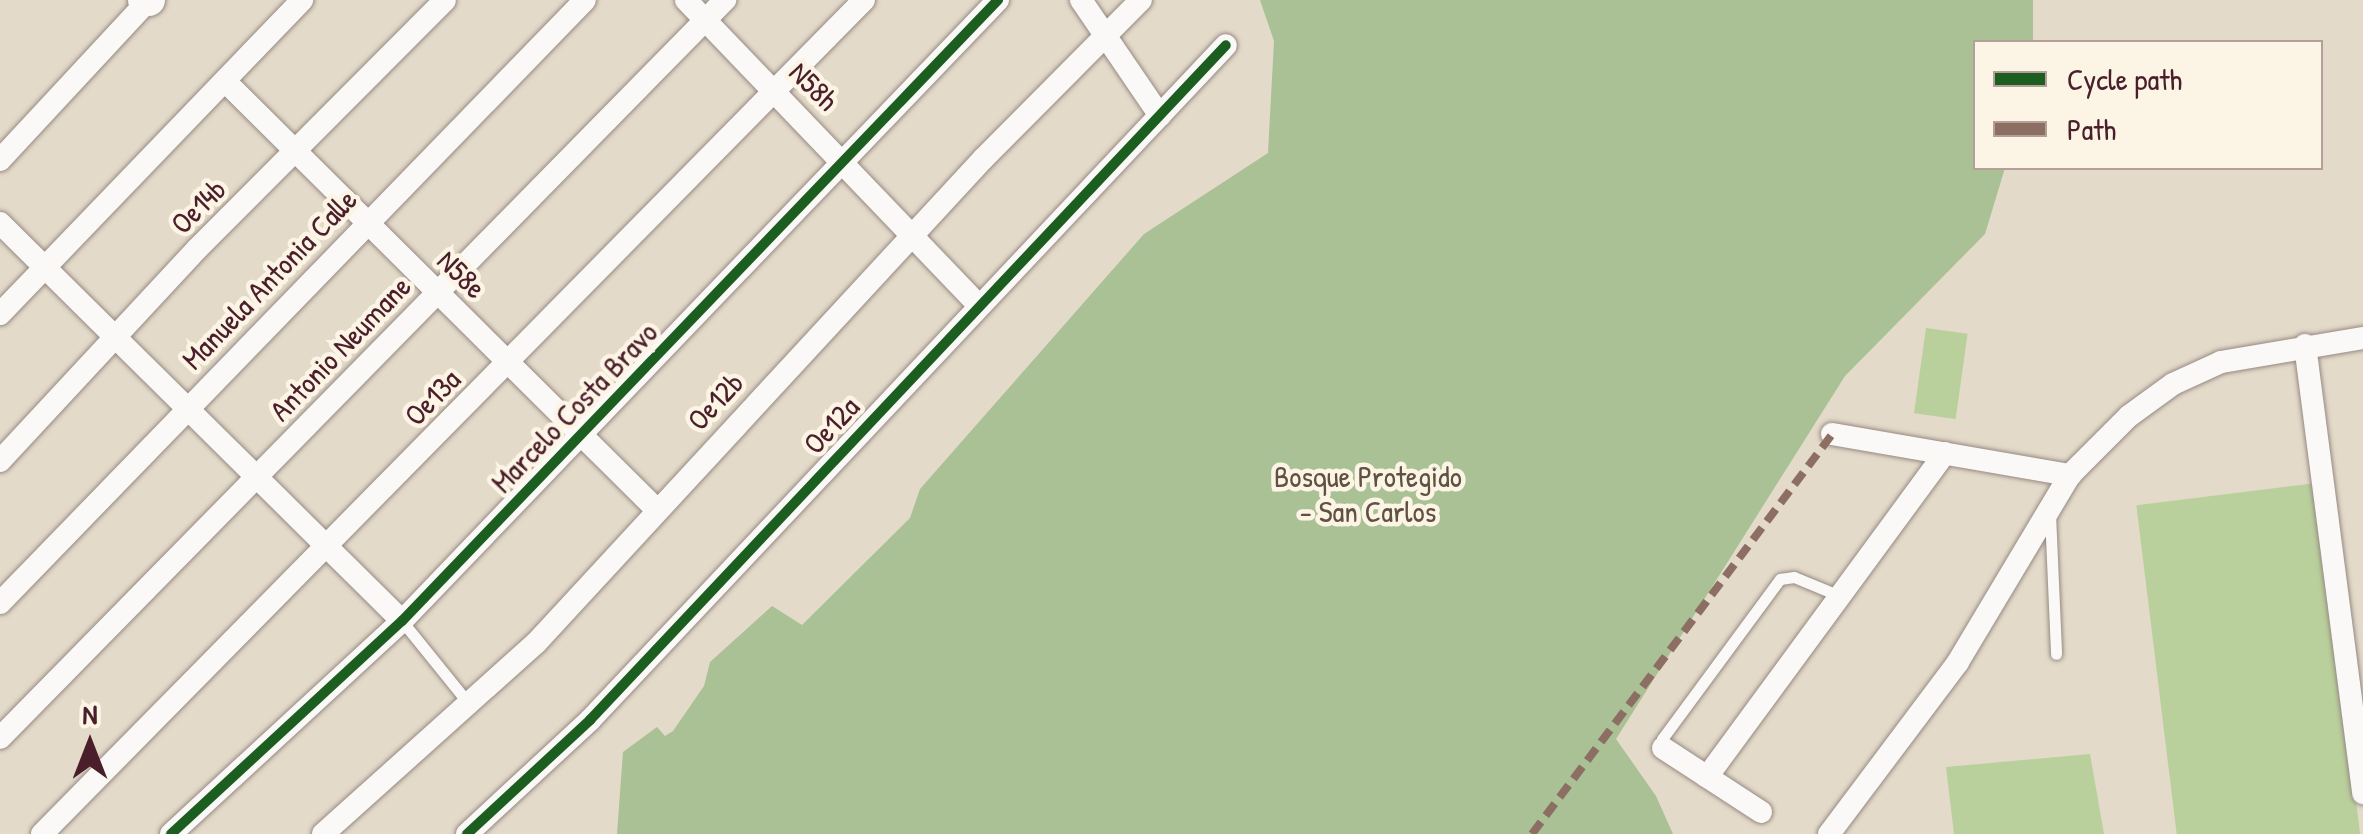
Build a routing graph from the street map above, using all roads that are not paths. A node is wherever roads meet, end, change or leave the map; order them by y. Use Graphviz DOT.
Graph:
graph roads {
  1 [pos="302,0"];
  2 [pos="445,0"];
  3 [pos="585,0"];
  4 [pos="686,0"];
  5 [pos="725,0"];
  6 [pos="864,0"];
  7 [pos="998,0"];
  8 [pos="1082,0"];
  9 [pos="1141,0"];
  10 [pos="147,1"];
  11 [pos="706,20"];
  12 [pos="1106,33"];
  13 [pos="1226,44"];
  14 [pos="227,83"];
  15 [pos="777,92"];
  16 [pos="1160,116"];
  17 [pos="296,150"];
  18 [pos="0,160"];
  19 [pos="845,160"];
  20 [pos="366,221"];
  21 [pos="0,223"];
  22 [pos="913,235"];
  23 [pos="45,264"];
  24 [pos="436,290"];
  25 [pos="978,305"];
  26 [pos="0,314"];
  27 [pos="117,334"];
  28 [pos="2363,338"];
  29 [pos="2305,345"];
  30 [pos="509,361"];
  31 [pos="187,407"];
  32 [pos="584,434"];
  33 [pos="1832,434"];
  34 [pos="1944,454"];
  35 [pos="0,461"];
  36 [pos="258,475"];
  37 [pos="2070,475"];
  38 [pos="2049,505"];
  39 [pos="655,508"];
  40 [pos="330,546"];
  41 [pos="1840,596"];
  42 [pos="0,603"];
  43 [pos="402,621"];
  44 [pos="2056,654"];
  45 [pos="469,704"];
  46 [pos="0,738"];
  47 [pos="1662,748"];
  48 [pos="1706,776"];
  49 [pos="2363,792"];
  50 [pos="1761,812"];
  51 [pos="42,834"];
  52 [pos="172,834"];
  53 [pos="323,834"];
  54 [pos="466,834"];
  55 [pos="1829,834"];
  1 -- 14 [label="street"];
  2 -- 17 [label="street, Oe14b"];
  3 -- 20 [label="street, Manuela Antonia Calle"];
  4 -- 11 [label="street, N58h"];
  5 -- 11 [label="street, Antonio Neumane"];
  6 -- 15 [label="street, Oe13a"];
  7 -- 19 [label="street, Marcelo Costa Bravo"];
  8 -- 12 [label="street"];
  9 -- 12 [label="street, Oe12b"];
  10 -- 18 [label="street"];
  11 -- 15 [label="street, N58h"];
  11 -- 24 [label="street, Antonio Neumane"];
  12 -- 16 [label="street"];
  12 -- 22 [label="street, Oe12b"];
  13 -- 16 [label="street, Oe12a"];
  14 -- 17 [label="street, N58e"];
  14 -- 23 [label="street"];
  15 -- 19 [label="street, N58h"];
  15 -- 30 [label="street, Oe13a"];
  16 -- 25 [label="street, Oe12a"];
  17 -- 20 [label="street, N58e"];
  17 -- 27 [label="street, Oe14b"];
  19 -- 22 [label="street, N58h"];
  19 -- 32 [label="street, Marcelo Costa Bravo"];
  20 -- 24 [label="street, N58e"];
  20 -- 31 [label="street, Manuela Antonia Calle"];
  21 -- 23 [label="street"];
  22 -- 25 [label="street, N58h"];
  22 -- 39 [label="street, Oe12b"];
  23 -- 26 [label="street"];
  23 -- 27 [label="street"];
  24 -- 30 [label="street, N58e"];
  24 -- 36 [label="street, Antonio Neumane"];
  25 -- 54 [label="street, Oe12a"];
  27 -- 31 [label="street"];
  27 -- 35 [label="street, Oe14b"];
  28 -- 29 [label="street"];
  29 -- 37 [label="street"];
  29 -- 49 [label="street"];
  30 -- 32 [label="street, N58e"];
  30 -- 40 [label="street, Oe13a"];
  31 -- 36 [label="street"];
  31 -- 42 [label="street, Manuela Antonia Calle"];
  32 -- 39 [label="street, N58e"];
  32 -- 43 [label="street, Marcelo Costa Bravo"];
  33 -- 34 [label="street"];
  34 -- 37 [label="street"];
  34 -- 41 [label="street"];
  36 -- 40 [label="street"];
  36 -- 46 [label="street, Antonio Neumane"];
  37 -- 38 [label="street"];
  38 -- 44 [label="lane"];
  38 -- 55 [label="street"];
  39 -- 45 [label="street, Oe12b"];
  40 -- 43 [label="street"];
  40 -- 51 [label="street, Oe13a"];
  41 -- 47 [label="lane"];
  41 -- 48 [label="street"];
  43 -- 45 [label="lane"];
  43 -- 52 [label="street, Marcelo Costa Bravo"];
  45 -- 53 [label="street, Oe12b"];
  47 -- 48 [label="street"];
  48 -- 50 [label="street"];
}
